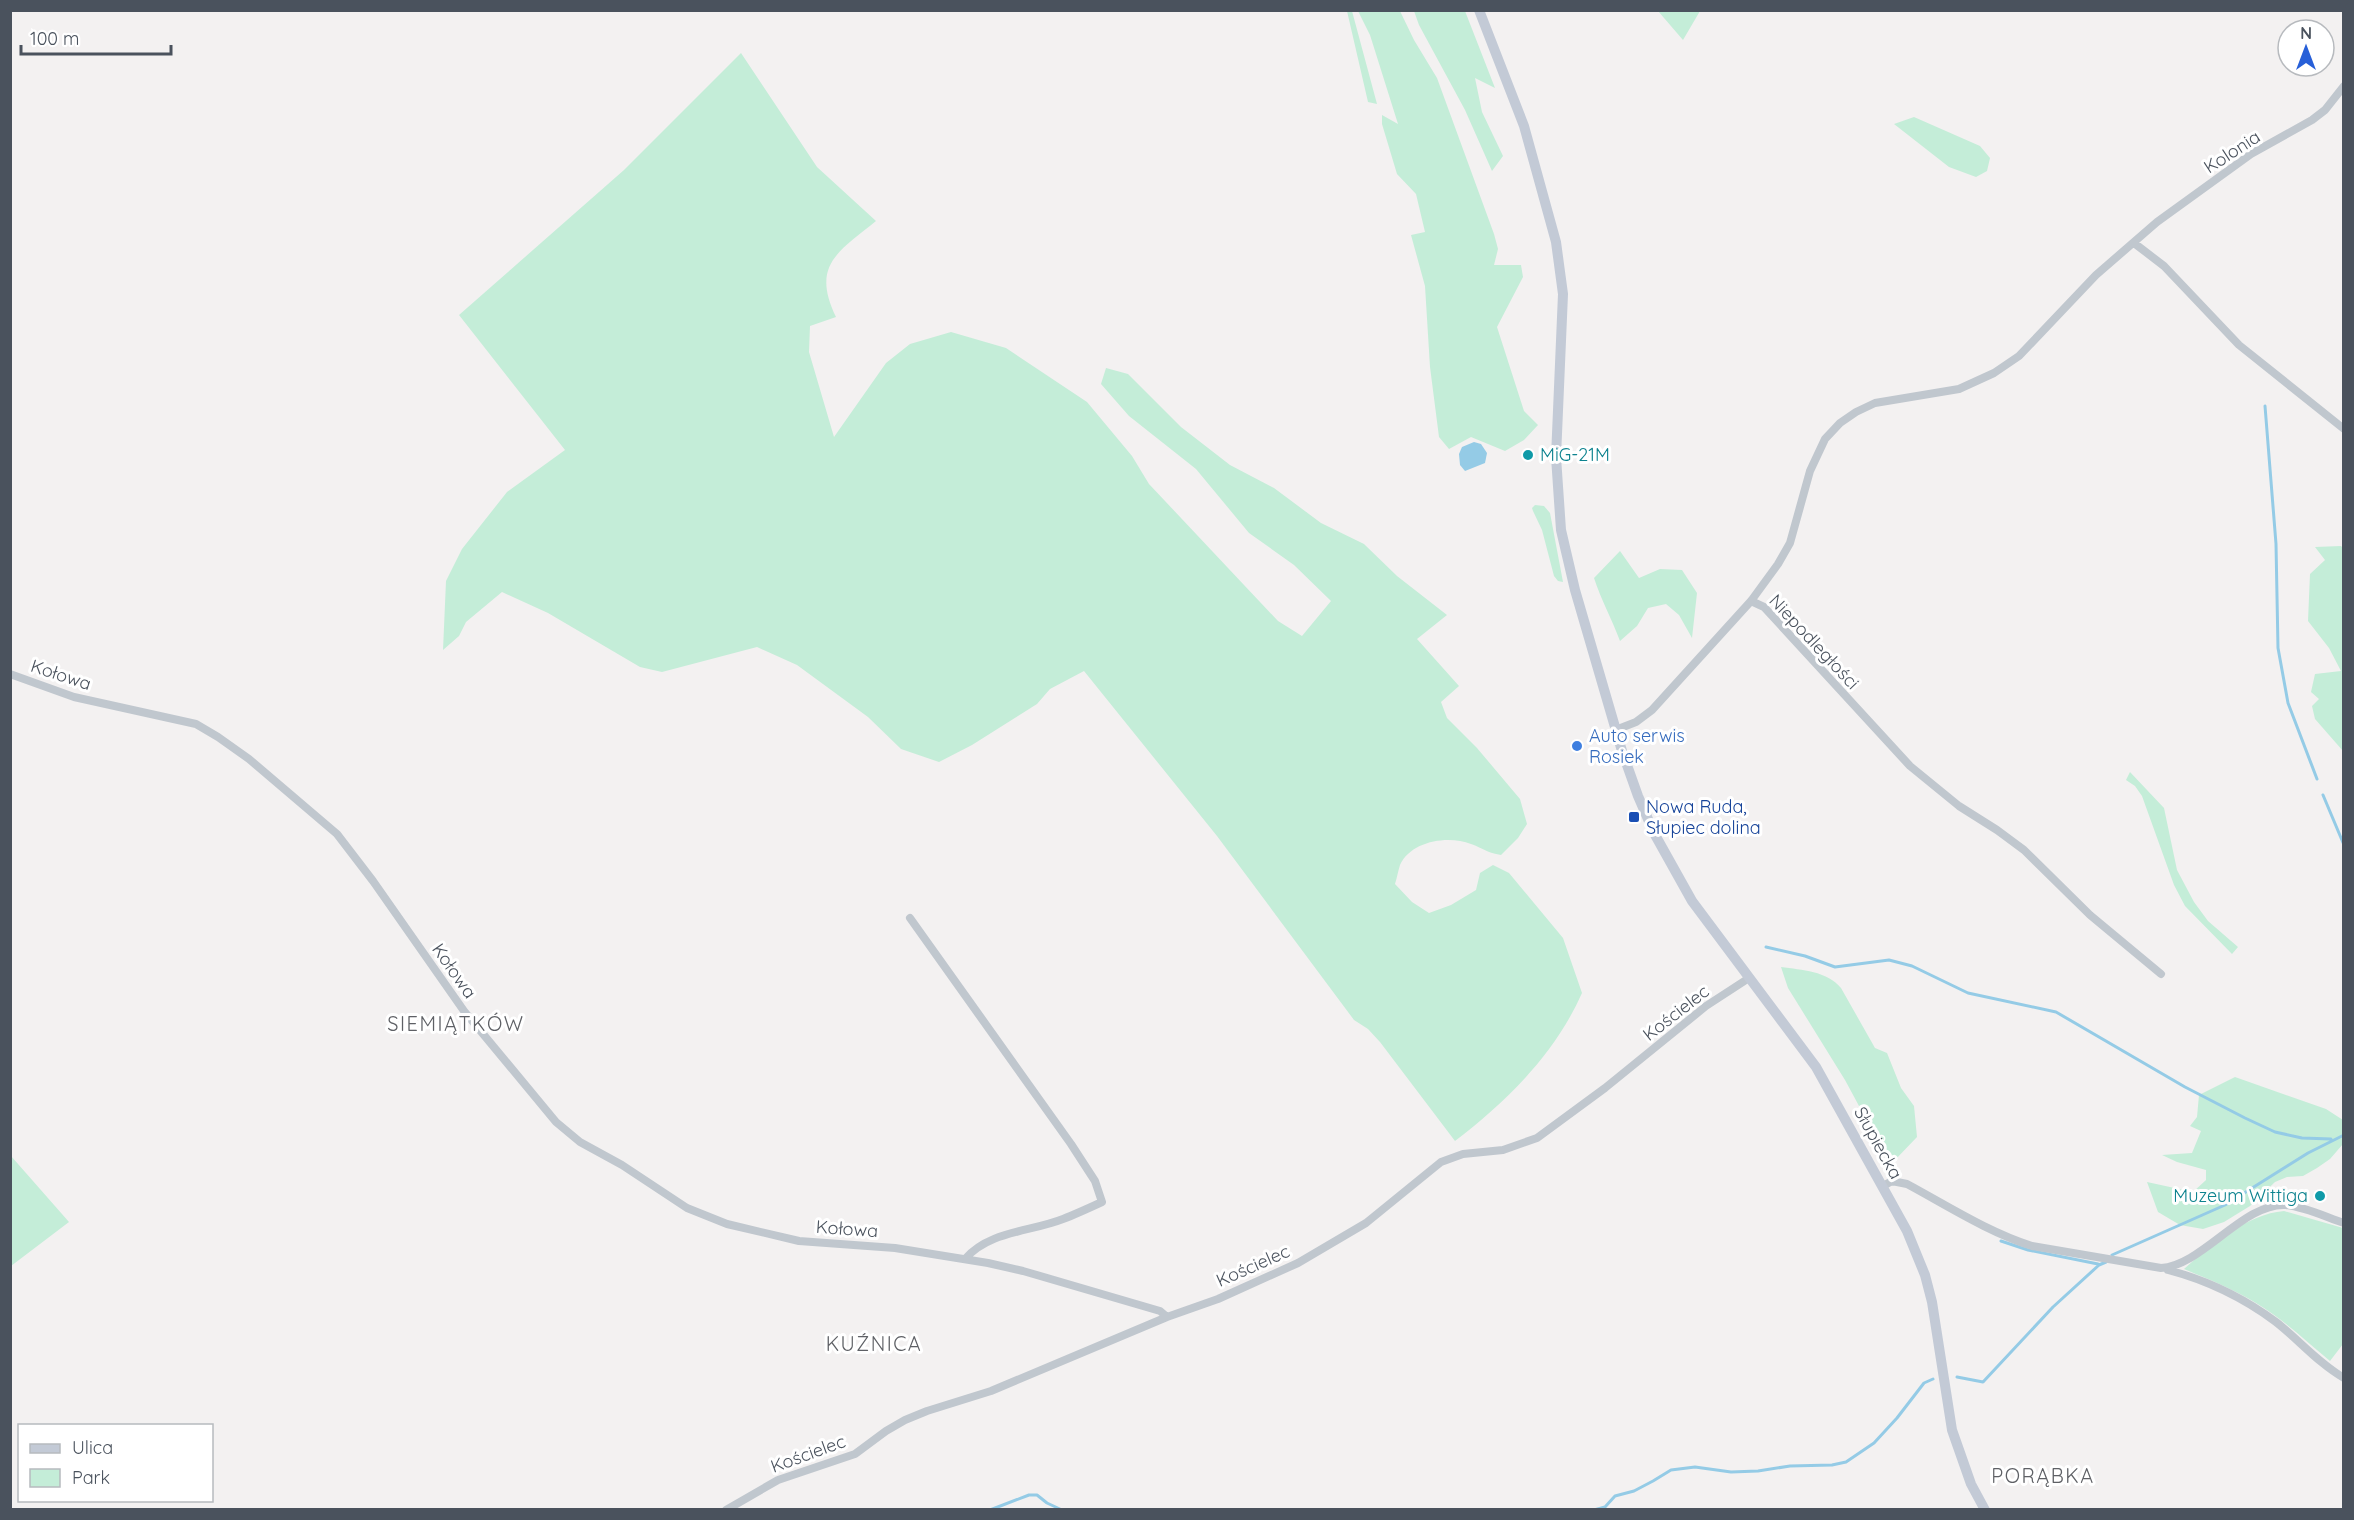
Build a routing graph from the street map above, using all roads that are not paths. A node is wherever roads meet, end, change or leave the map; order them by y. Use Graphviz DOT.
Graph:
graph roads {
  1 [pos="1479,10"];
  2 [pos="2343,86"];
  3 [pos="2134,243"];
  4 [pos="2053,321"];
  5 [pos="2343,429"];
  6 [pos="1751,601"];
  7 [pos="10,674"];
  8 [pos="1618,729"];
  9 [pos="910,918"];
  10 [pos="2161,974"];
  11 [pos="1749,978"];
  12 [pos="1883,1186"];
  13 [pos="2343,1223"];
  14 [pos="965,1259"];
  15 [pos="2161,1268"];
  16 [pos="1167,1317"];
  17 [pos="2343,1378"];
  18 [pos="726,1509"];
  19 [pos="1985,1509"];
  1 -- 8 [label="main road, Słupiecka"];
  2 -- 3 [label="street, Kolonia"];
  3 -- 4 [label="street, Kolonia"];
  3 -- 5 [label="street"];
  4 -- 6 [label="street, Niepodległości"];
  6 -- 8 [label="street"];
  6 -- 10 [label="street, Niepodległości"];
  7 -- 14 [label="street, Kołowa"];
  8 -- 11 [label="main road, Słupiecka"];
  9 -- 14 [label="street"];
  11 -- 12 [label="main road, Słupiecka"];
  11 -- 16 [label="street, Kościelec"];
  12 -- 15 [label="street"];
  12 -- 19 [label="main road, Słupiecka"];
  13 -- 15 [label="street"];
  14 -- 16 [label="street, Kołowa"];
  15 -- 17 [label="street"];
  16 -- 18 [label="street, Kościelec"];
}
